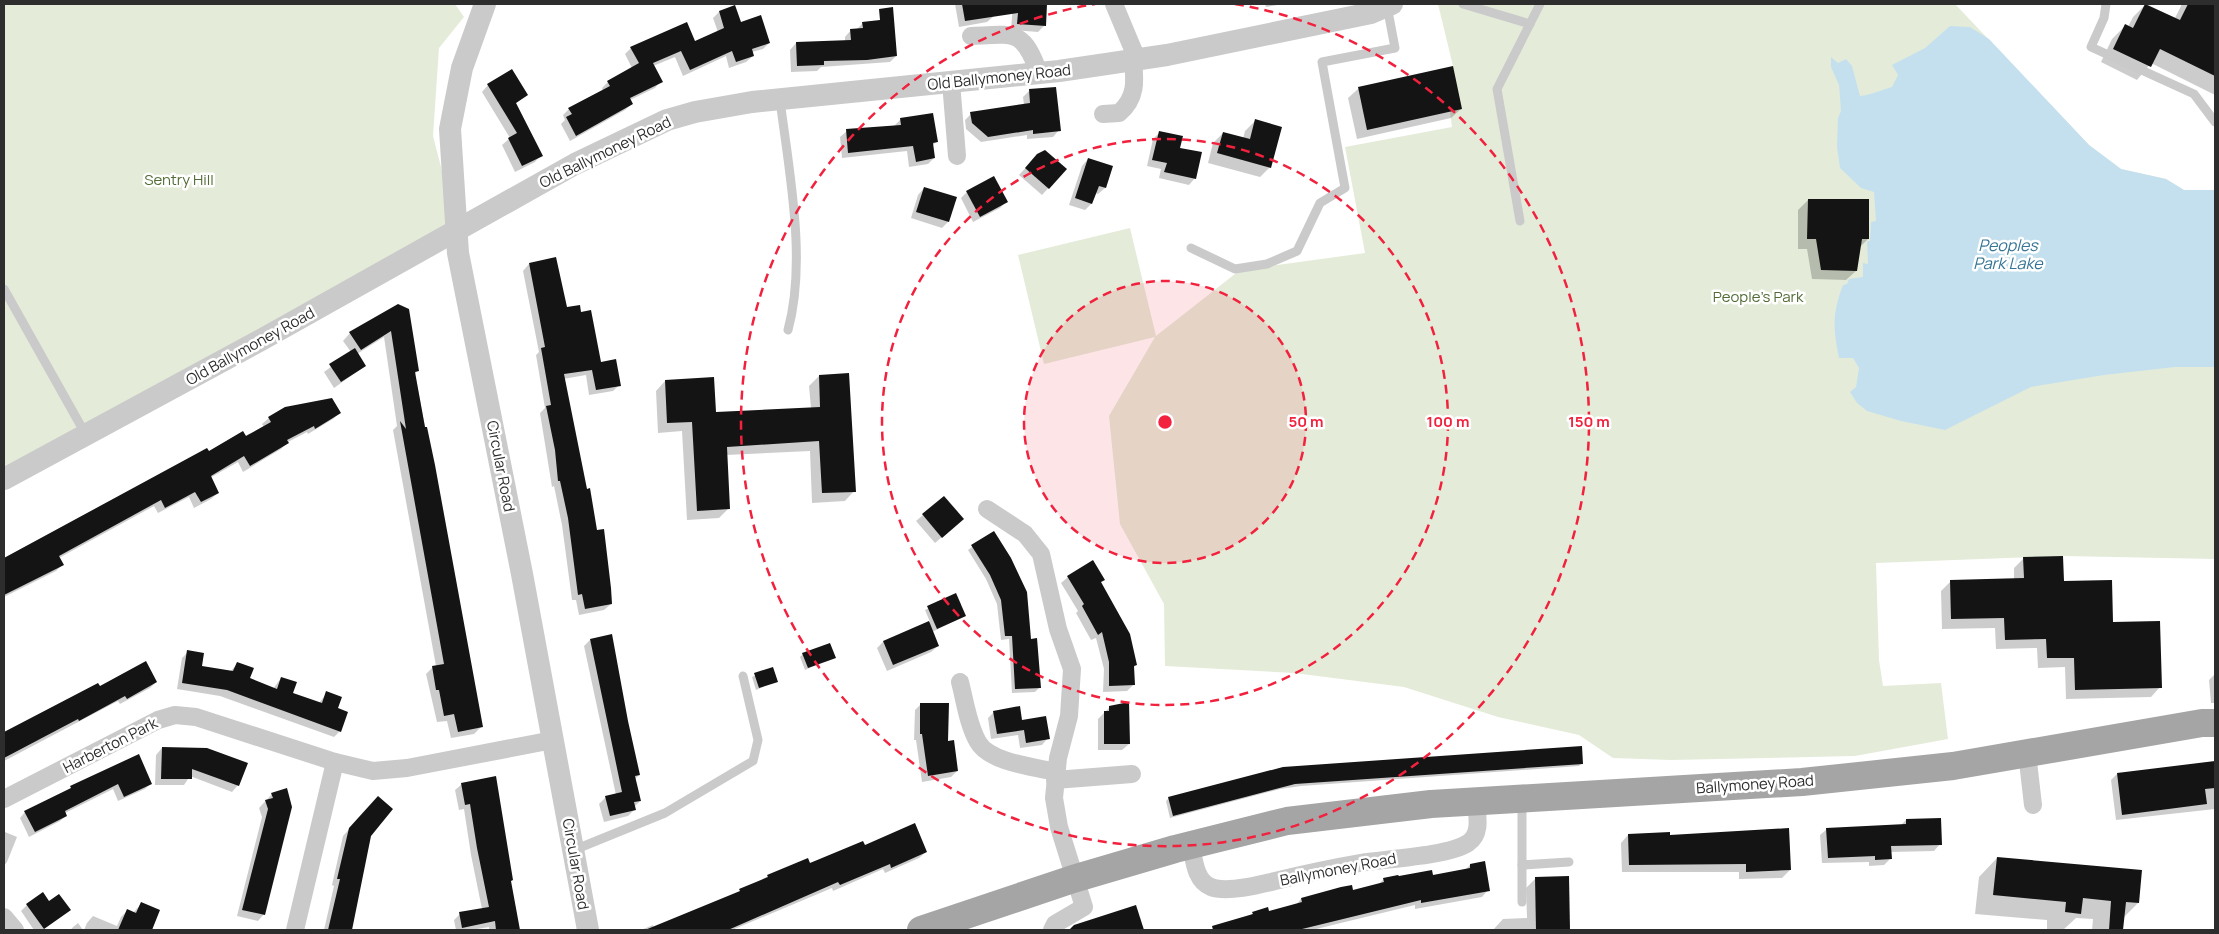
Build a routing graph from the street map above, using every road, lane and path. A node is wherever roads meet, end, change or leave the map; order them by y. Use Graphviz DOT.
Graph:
graph roads {
  1 [pos="485,4"];
  2 [pos="1114,4"];
  3 [pos="1463,4"];
  4 [pos="1540,4"];
  5 [pos="2106,4"];
  6 [pos="1389,5"];
  7 [pos="1530,24"];
  8 [pos="972,36"];
  9 [pos="1135,59"];
  10 [pos="1039,73"];
  11 [pos="951,82"];
  12 [pos="780,99"];
  13 [pos="1103,114"];
  14 [pos="2215,122"];
  15 [pos="957,156"];
  16 [pos="1520,221"];
  17 [pos="457,229"];
  18 [pos="1192,248"];
  19 [pos="4,289"];
  20 [pos="788,330"];
  21 [pos="86,435"];
  22 [pos="4,479"];
  23 [pos="987,509"];
  24 [pos="743,676"];
  25 [pos="960,682"];
  26 [pos="2215,723"];
  27 [pos="553,740"];
  28 [pos="2030,753"];
  29 [pos="335,762"];
  30 [pos="1132,774"];
  31 [pos="1055,776"];
  32 [pos="1522,798"];
  33 [pos="4,799"];
  34 [pos="1476,801"];
  35 [pos="2033,805"];
  36 [pos="1192,845"];
  37 [pos="573,850"];
  38 [pos="1569,862"];
  39 [pos="1522,865"];
  40 [pos="1073,879"];
  41 [pos="1522,902"];
  42 [pos="4,917"];
  43 [pos="15,930"];
  44 [pos="295,930"];
  45 [pos="588,930"];
  46 [pos="921,930"];
  47 [pos="1052,930"];
  1 -- 17 [label="street, Circular Road"];
  2 -- 9 [label="street"];
  3 -- 7 [label="lane"];
  4 -- 7 [label="lane"];
  5 -- 14 [label="lane"];
  6 -- 9 [label="street, Old Ballymoney Road"];
  6 -- 18 [label="lane"];
  7 -- 16 [label="lane"];
  8 -- 10 [label="street"];
  9 -- 10 [label="street, Old Ballymoney Road"];
  9 -- 13 [label="street"];
  10 -- 11 [label="street, Old Ballymoney Road"];
  11 -- 12 [label="street, Old Ballymoney Road"];
  11 -- 15 [label="street"];
  12 -- 17 [label="street, Old Ballymoney Road"];
  12 -- 20 [label="lane"];
  17 -- 21 [label="street, Old Ballymoney Road"];
  17 -- 27 [label="street, Circular Road"];
  19 -- 21 [label="lane"];
  21 -- 22 [label="street, Old Ballymoney Road"];
  23 -- 31 [label="street"];
  24 -- 37 [label="lane"];
  25 -- 31 [label="street"];
  26 -- 28 [label="main road, Ballymoney Road"];
  27 -- 29 [label="street, Harberton Park"];
  27 -- 37 [label="street, Circular Road"];
  28 -- 32 [label="main road, Ballymoney Road"];
  28 -- 35 [label="street"];
  29 -- 33 [label="street, Harberton Park"];
  29 -- 44 [label="street"];
  30 -- 31 [label="street"];
  31 -- 40 [label="street"];
  32 -- 34 [label="main road, Ballymoney Road"];
  32 -- 39 [label="lane"];
  34 -- 36 [label="main road, Ballymoney Road"];
  34 -- 36 [label="street, Ballymoney Road"];
  36 -- 40 [label="main road, Ballymoney Road"];
  37 -- 45 [label="street, Circular Road"];
  38 -- 39 [label="lane"];
  39 -- 41 [label="lane"];
  40 -- 46 [label="main road, Ballymoney Road"];
  40 -- 47 [label="street"];
  42 -- 43 [label="street"];
}
